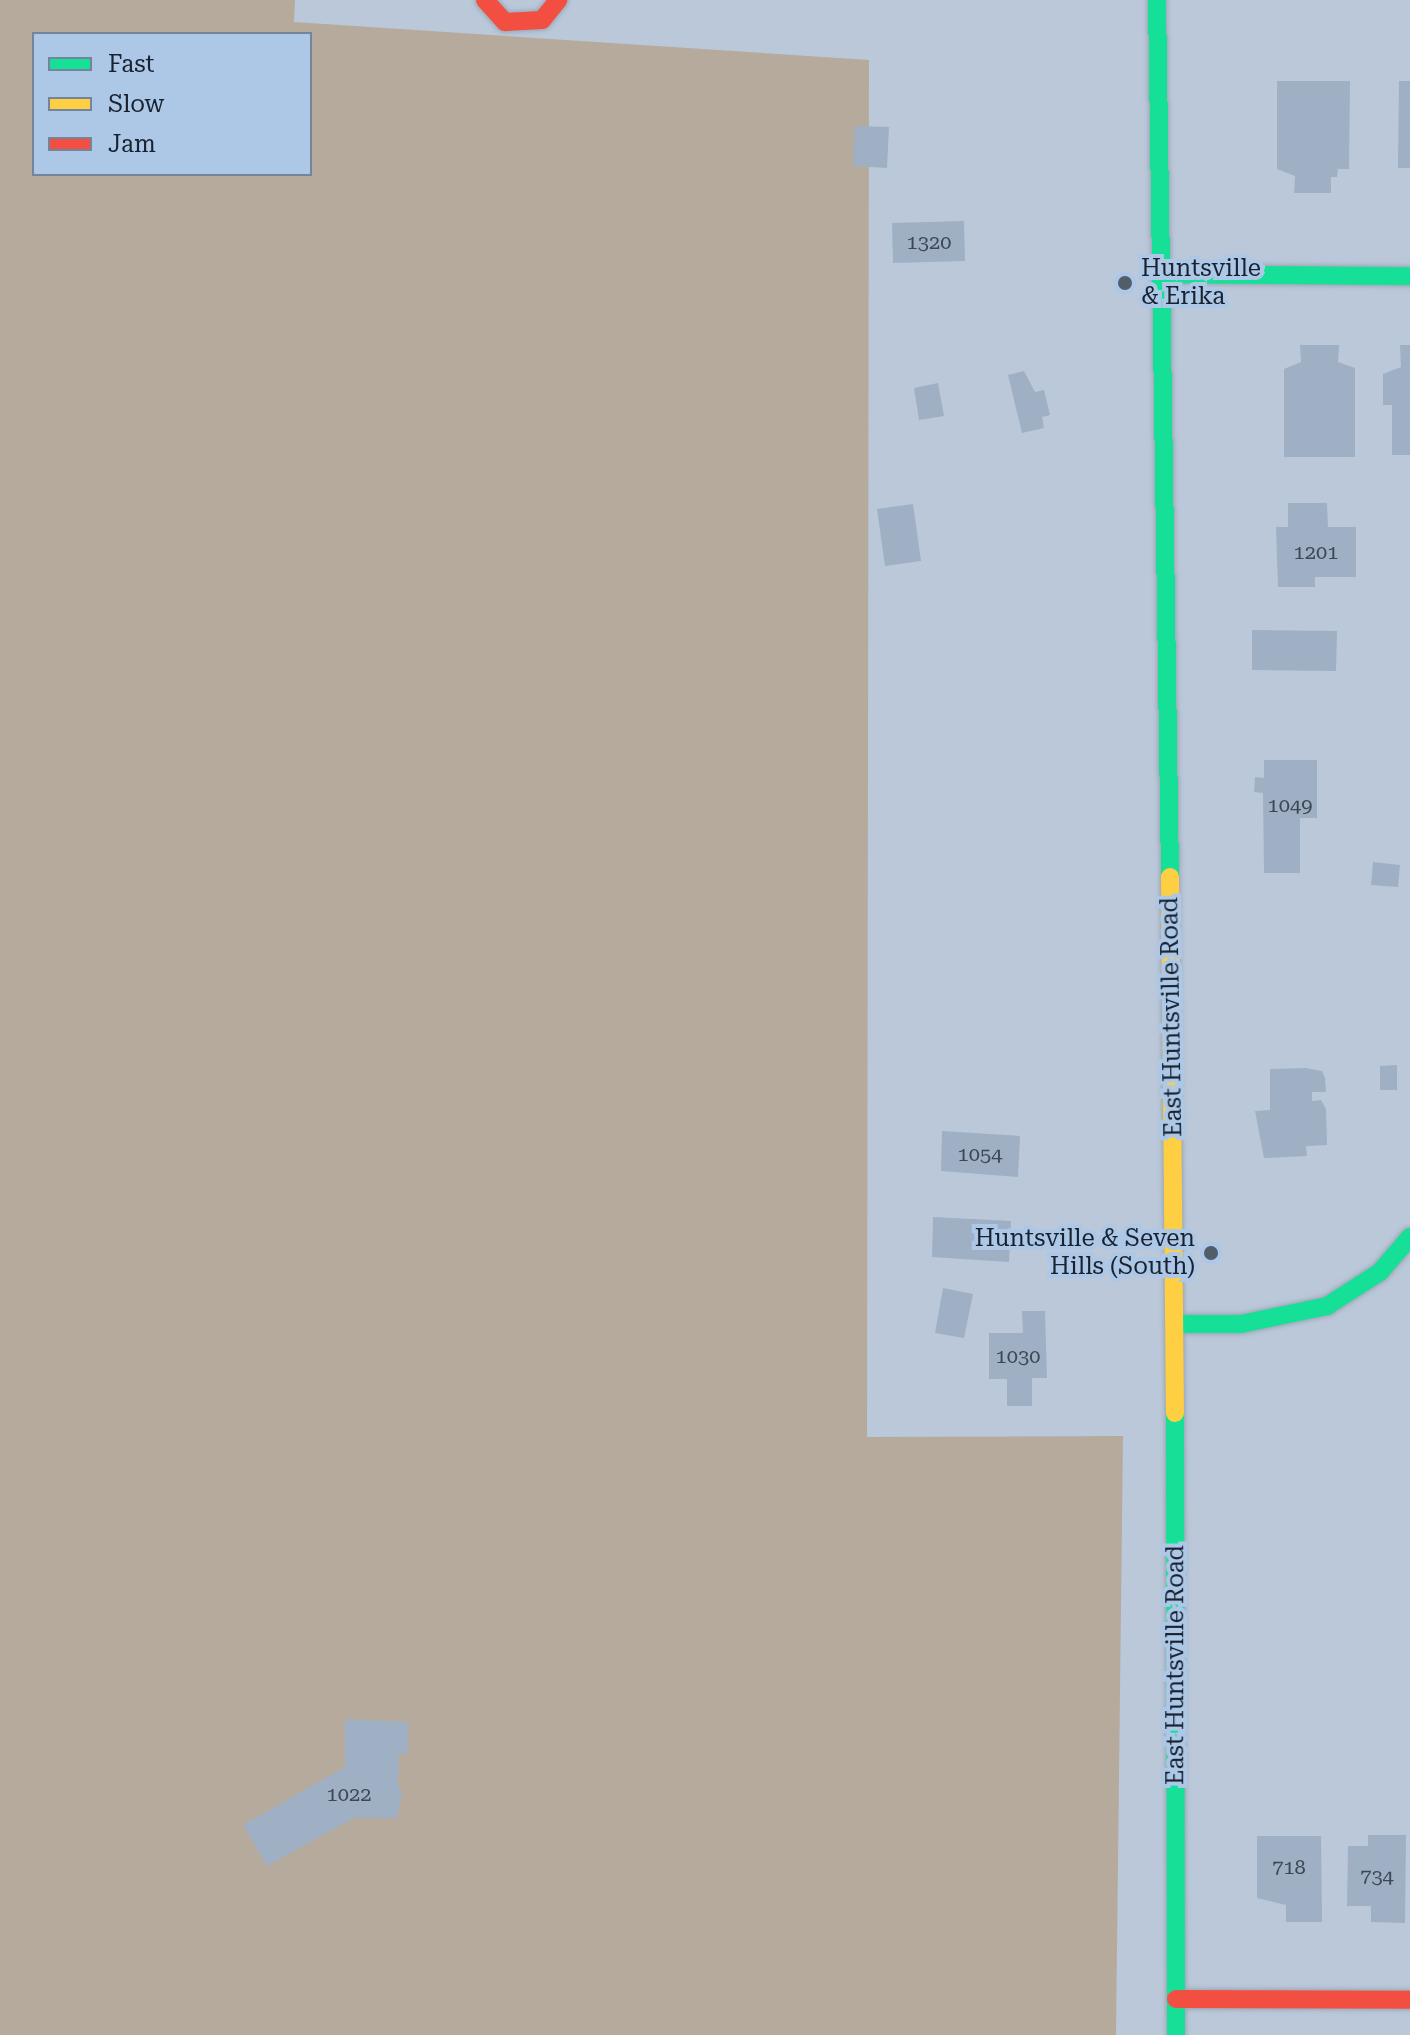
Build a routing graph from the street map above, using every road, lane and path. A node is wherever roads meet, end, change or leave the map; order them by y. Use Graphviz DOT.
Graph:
graph roads {
  1 [pos="485,0"];
  2 [pos="558,0"];
  3 [pos="1157,0"];
  4 [pos="1160,274"];
  5 [pos="1410,276"];
  6 [pos="1410,1237"];
  7 [pos="1175,1324"];
  8 [pos="1176,1999"];
  9 [pos="1410,2000"];
  10 [pos="1176,2035"];
  1 -- 2 [label="main road"];
  3 -- 4 [label="main road, East Huntsville Road"];
  4 -- 5 [label="main road"];
  4 -- 7 [label="main road, East Huntsville Road"];
  6 -- 7 [label="main road"];
  7 -- 8 [label="main road, East Huntsville Road"];
  8 -- 9 [label="main road"];
  8 -- 10 [label="main road, East Huntsville Road"];
}
